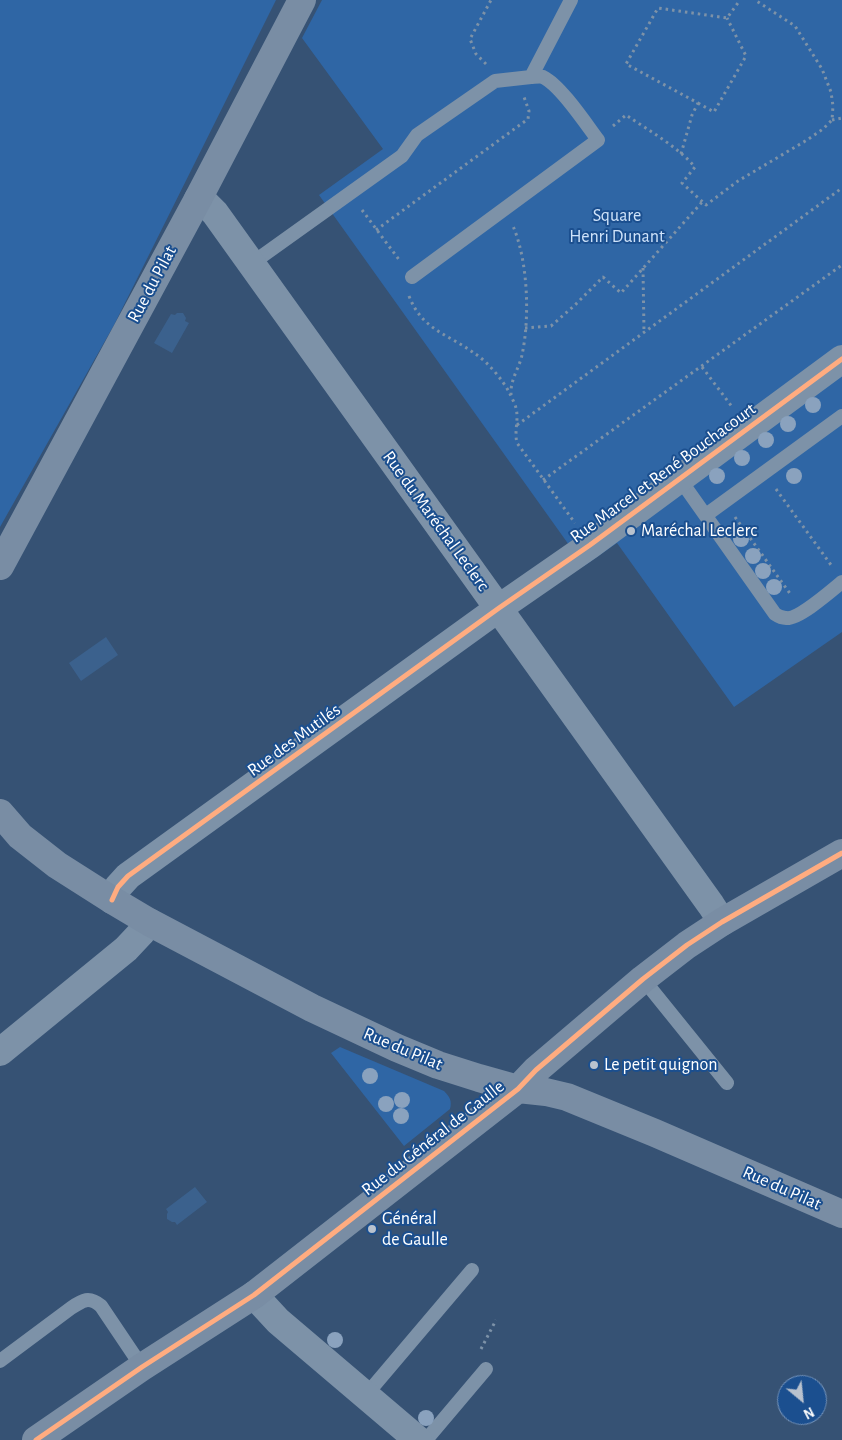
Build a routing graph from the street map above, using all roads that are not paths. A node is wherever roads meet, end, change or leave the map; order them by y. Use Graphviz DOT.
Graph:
graph roads {
  1 [pos="302,0"];
  2 [pos="572,0"];
  3 [pos="525,78"];
  4 [pos="198,199"];
  5 [pos="251,264"];
  6 [pos="412,277"];
  7 [pos="842,359"];
  8 [pos="842,416"];
  9 [pos="679,478"];
  10 [pos="706,516"];
  11 [pos="0,566"];
  12 [pos="839,577"];
  13 [pos="499,608"];
  14 [pos="0,813"];
  15 [pos="842,853"];
  16 [pos="112,900"];
  17 [pos="149,922"];
  18 [pos="722,922"];
  19 [pos="644,979"];
  20 [pos="0,1052"];
  21 [pos="727,1082"];
  22 [pos="518,1089"];
  23 [pos="842,1214"];
  24 [pos="472,1270"];
  25 [pos="254,1295"];
  26 [pos="0,1361"];
  27 [pos="142,1367"];
  28 [pos="486,1368"];
  29 [pos="366,1396"];
  30 [pos="36,1440"];
  31 [pos="418,1440"];
  32 [pos="426,1440"];
  1 -- 4 [label="main road, Rue du Pilat"];
  2 -- 3 [label="lane"];
  3 -- 5 [label="lane"];
  3 -- 6 [label="lane"];
  4 -- 5 [label="street, Rue du Maréchal Leclerc"];
  4 -- 11 [label="main road, Rue du Pilat"];
  5 -- 13 [label="street, Rue du Maréchal Leclerc"];
  7 -- 9 [label="street, Rue Marcel et René Bouchacourt"];
  8 -- 10 [label="lane"];
  9 -- 10 [label="lane"];
  9 -- 13 [label="street, Rue Marcel et René Bouchacourt"];
  10 -- 12 [label="lane"];
  13 -- 16 [label="street, Rue des Mutilés"];
  13 -- 18 [label="street, Rue du Maréchal Leclerc"];
  14 -- 16 [label="main road, Rue du Pilat"];
  15 -- 18 [label="main road, Rue du Général de Gaulle"];
  16 -- 17 [label="main road, Rue du Pilat"];
  17 -- 20 [label="street"];
  17 -- 22 [label="main road, Rue du Pilat"];
  18 -- 19 [label="main road, Rue du Général de Gaulle"];
  19 -- 21 [label="lane"];
  19 -- 22 [label="main road, Rue du Général de Gaulle"];
  22 -- 23 [label="main road, Rue du Pilat"];
  22 -- 25 [label="main road, Rue du Général de Gaulle"];
  24 -- 29 [label="lane"];
  25 -- 27 [label="main road, Rue du Général de Gaulle"];
  25 -- 29 [label="street"];
  26 -- 27 [label="lane"];
  27 -- 30 [label="main road, Rue du Général de Gaulle"];
  28 -- 32 [label="lane"];
  29 -- 31 [label="street"];
}
